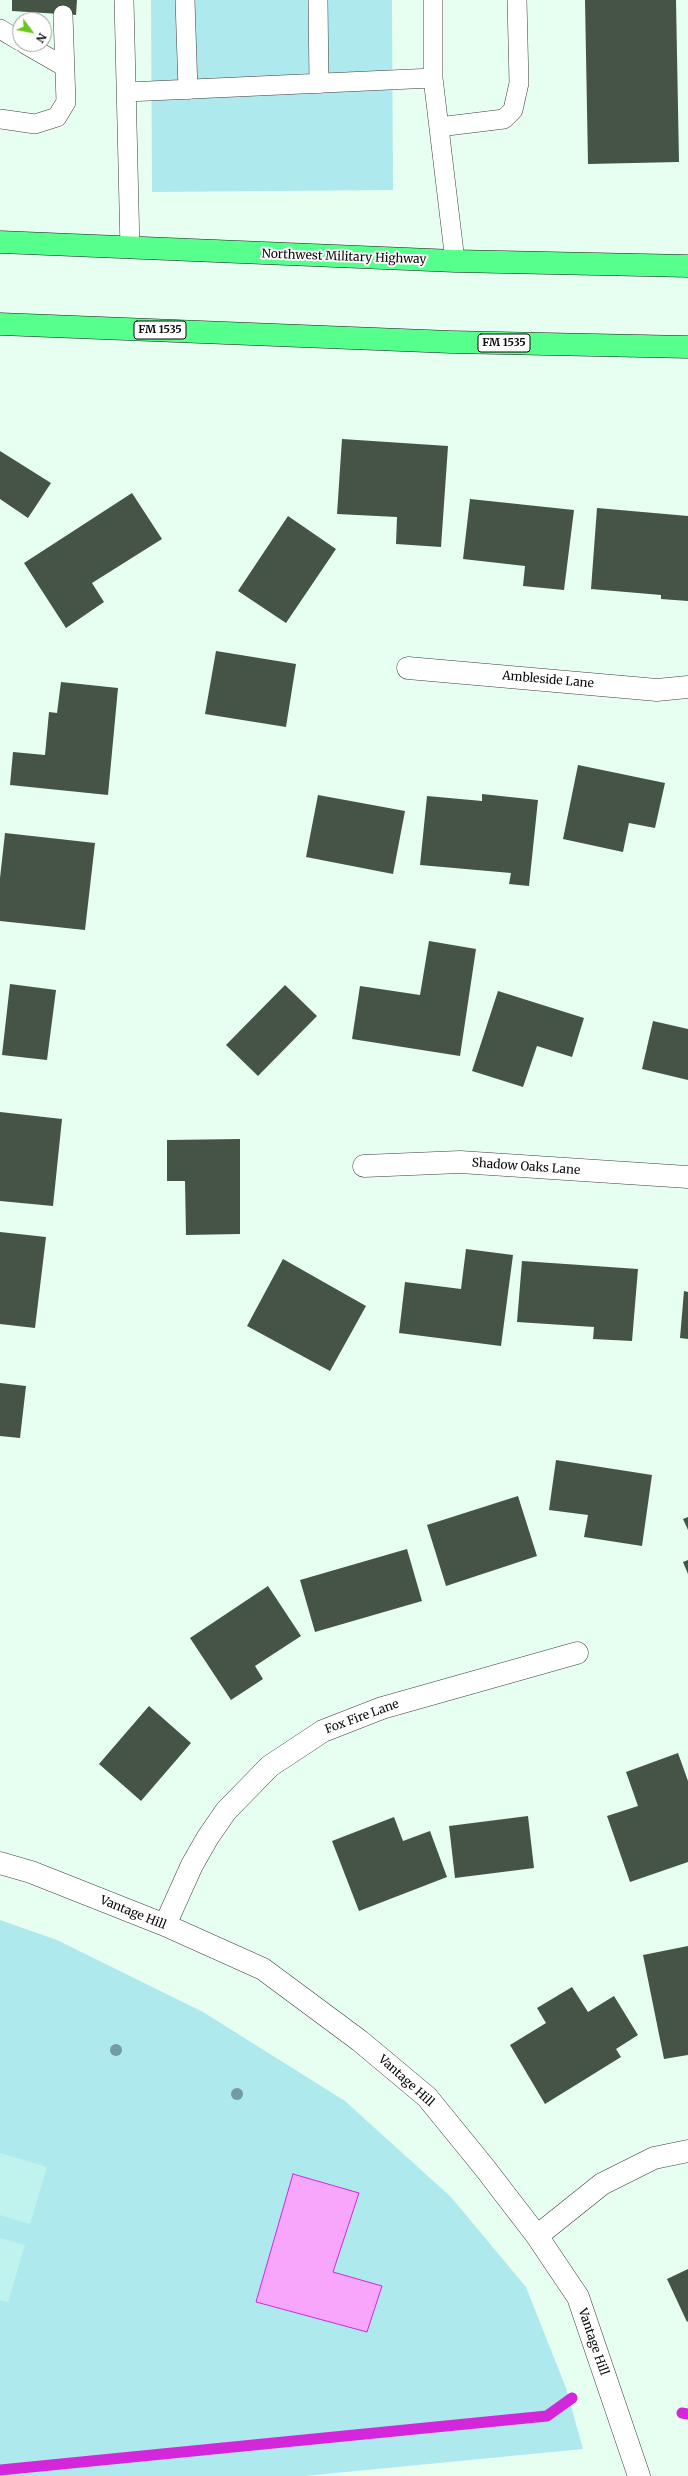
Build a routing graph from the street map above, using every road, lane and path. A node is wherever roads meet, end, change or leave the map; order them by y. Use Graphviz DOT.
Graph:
graph roads {
  1 [pos="124,0"];
  2 [pos="185,0"];
  3 [pos="318,0"];
  4 [pos="433,0"];
  5 [pos="517,0"];
  6 [pos="63,15"];
  7 [pos="0,29"];
  8 [pos="12,36"];
  9 [pos="39,52"];
  10 [pos="65,67"];
  11 [pos="433,78"];
  12 [pos="319,84"];
  13 [pos="188,90"];
  14 [pos="126,92"];
  15 [pos="0,119"];
  16 [pos="439,127"];
  17 [pos="0,242"];
  18 [pos="130,248"];
  19 [pos="454,262"];
  20 [pos="688,266"];
  21 [pos="0,324"];
  22 [pos="688,347"];
  23 [pos="408,668"];
  24 [pos="688,688"];
  25 [pos="364,1166"];
  26 [pos="688,1177"];
  27 [pos="578,1653"];
  28 [pos="0,1863"];
  29 [pos="165,1925"];
  30 [pos="688,2151"];
  31 [pos="536,2236"];
  32 [pos="638,2476"];
  1 -- 14 [label="lane"];
  2 -- 13 [label="lane"];
  3 -- 12 [label="lane"];
  4 -- 11 [label="lane"];
  5 -- 16 [label="lane"];
  6 -- 10 [label="lane"];
  7 -- 8 [label="lane"];
  9 -- 10 [label="lane"];
  10 -- 15 [label="lane"];
  11 -- 12 [label="lane"];
  11 -- 16 [label="lane"];
  12 -- 13 [label="lane"];
  13 -- 14 [label="lane"];
  14 -- 18 [label="lane"];
  16 -- 19 [label="lane"];
  17 -- 18 [label="main road, Northwest Military Highway"];
  18 -- 19 [label="main road, Northwest Military Highway"];
  19 -- 20 [label="main road, Northwest Military Highway"];
  21 -- 22 [label="main road, FM 1535"];
  23 -- 24 [label="street, Ambleside Lane"];
  25 -- 26 [label="street, Shadow Oaks Lane"];
  27 -- 29 [label="street, Fox Fire Lane"];
  28 -- 29 [label="street, Vantage Hill"];
  29 -- 31 [label="street, Vantage Hill"];
  30 -- 31 [label="street"];
  31 -- 32 [label="street, Vantage Hill"];
}
